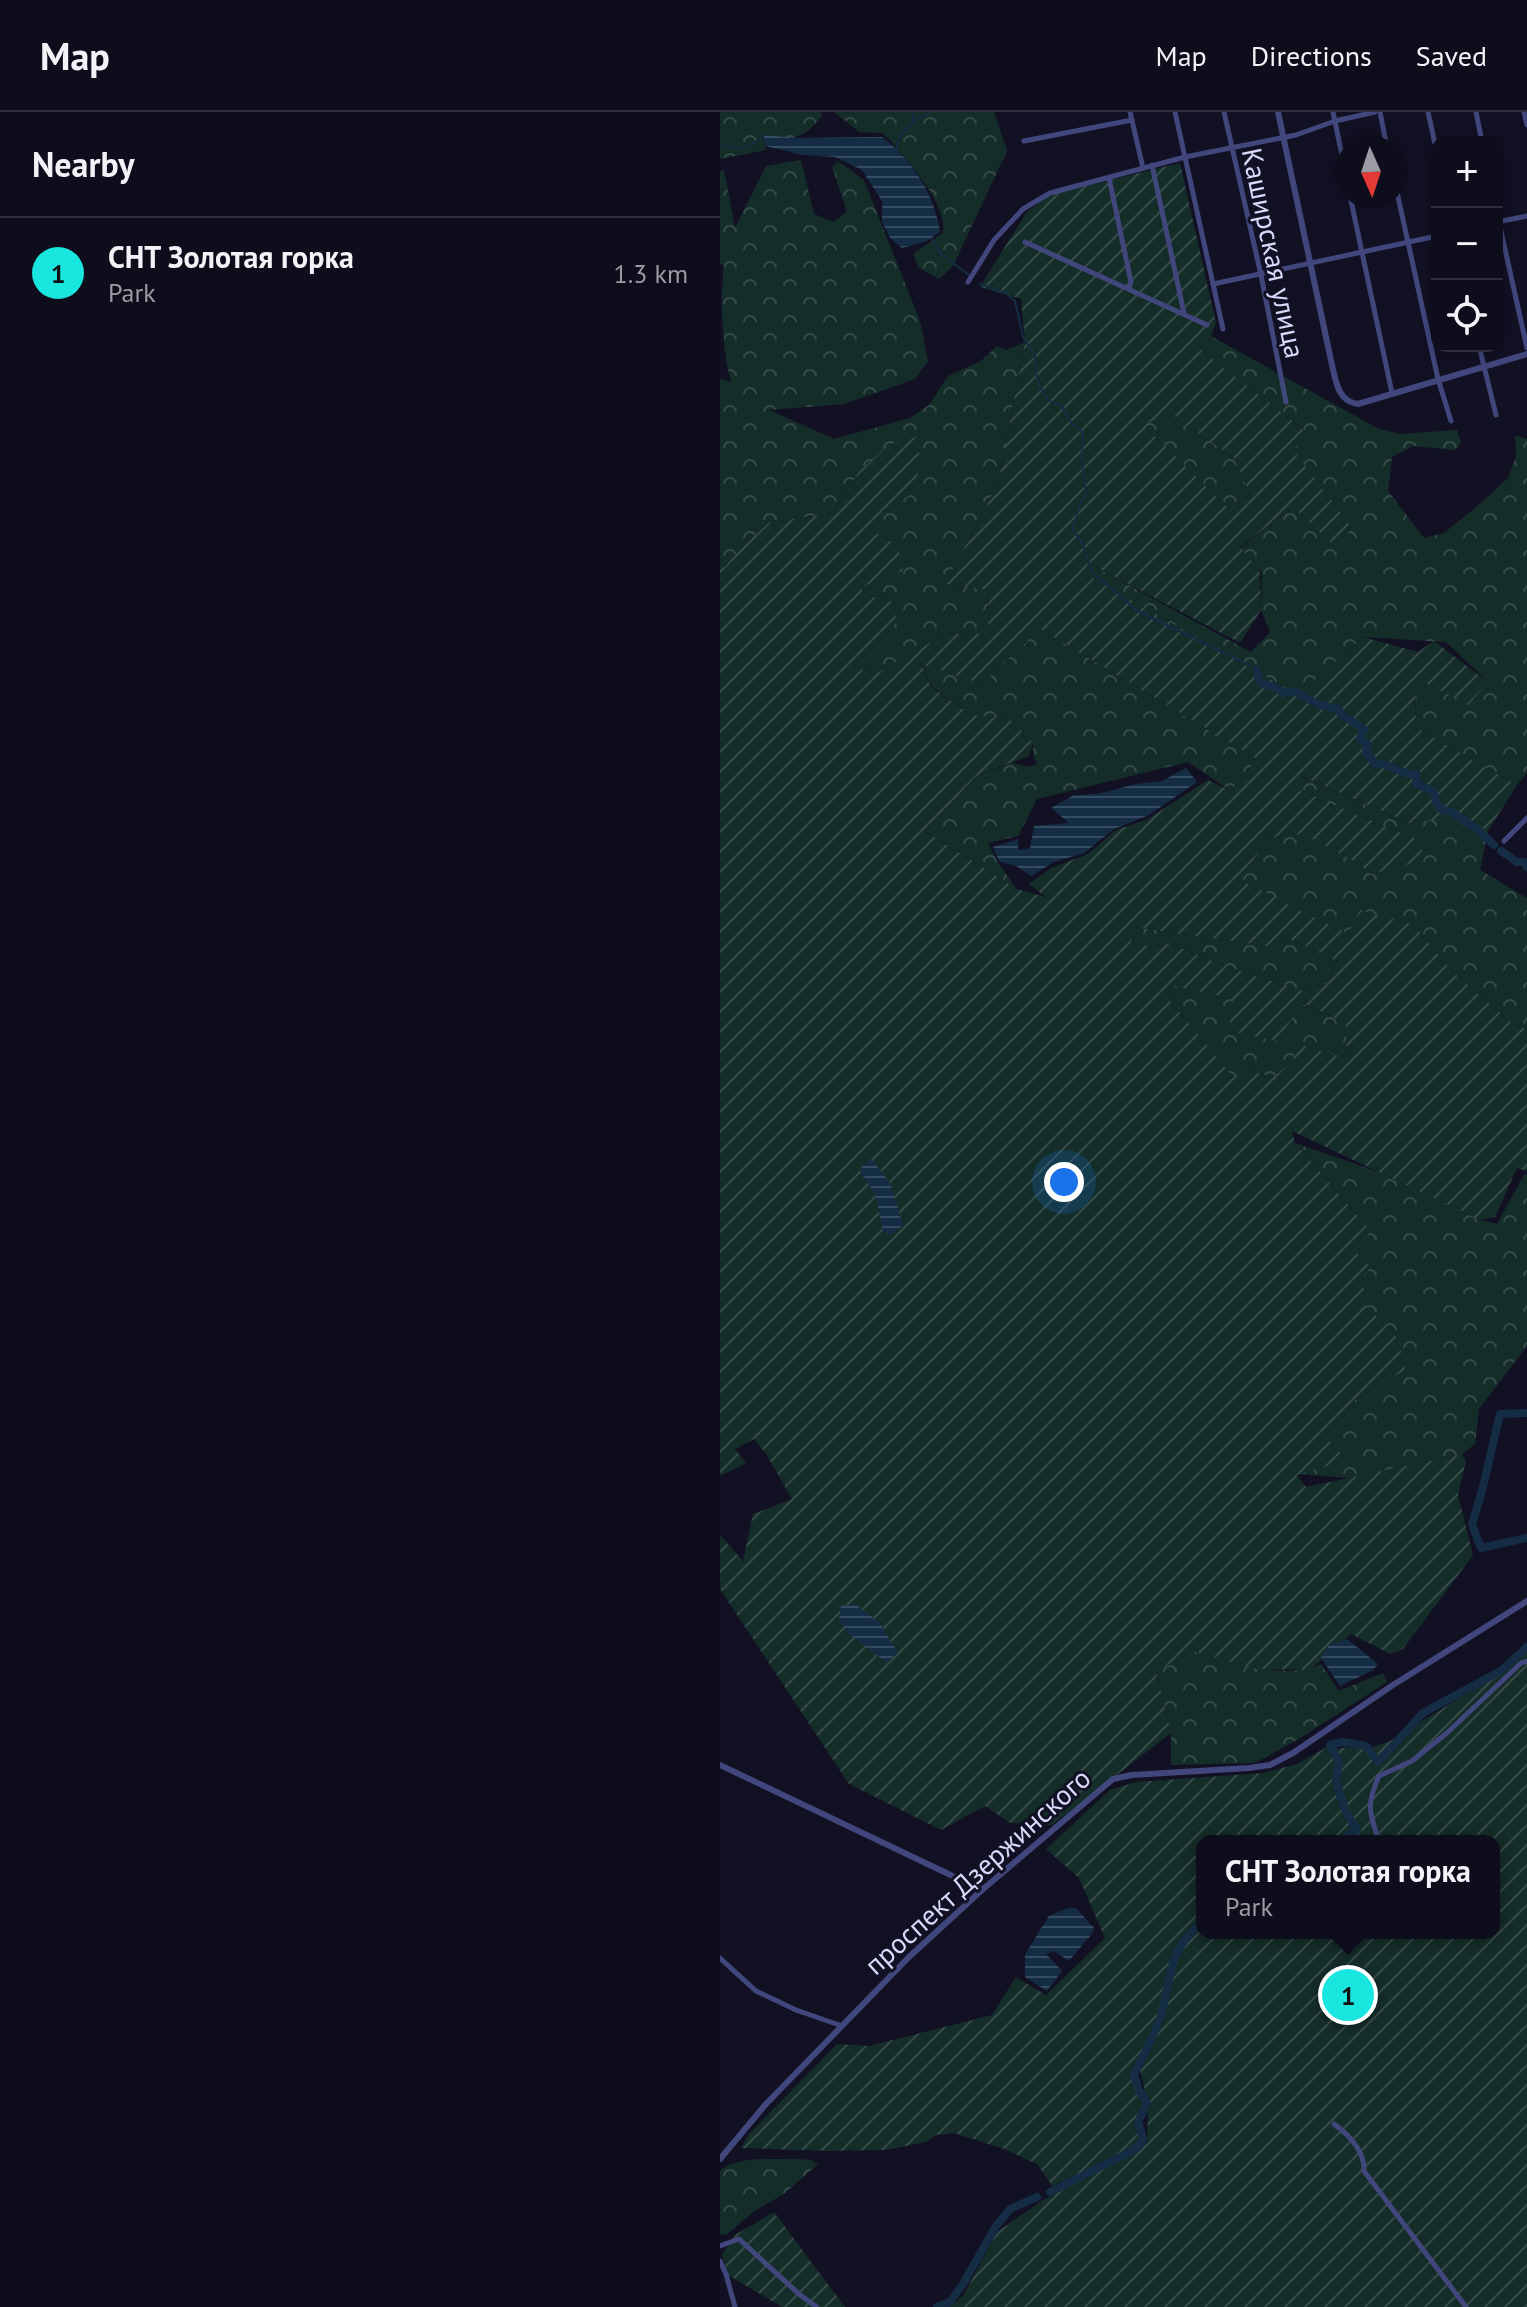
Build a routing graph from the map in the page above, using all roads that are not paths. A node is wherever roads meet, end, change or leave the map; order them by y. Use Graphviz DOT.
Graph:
graph roads {
  1 [pos="1130,112"];
  2 [pos="1175,112"];
  3 [pos="1224,112"];
  4 [pos="1278,112"];
  5 [pos="1333,112"];
  6 [pos="1378,112"];
  7 [pos="1428,112"];
  8 [pos="1476,112"];
  9 [pos="1524,112"];
  10 [pos="1132,120"];
  11 [pos="1335,121"];
  12 [pos="1527,125"];
  13 [pos="1338,136"];
  14 [pos="1384,136"];
  15 [pos="1433,136"];
  16 [pos="1481,136"];
  17 [pos="1283,137"];
  18 [pos="1024,141"];
  19 [pos="1231,148"];
  20 [pos="1185,157"];
  21 [pos="1152,165"];
  22 [pos="1143,168"];
  23 [pos="1109,178"];
  24 [pos="1353,208"];
  25 [pos="1401,208"];
  26 [pos="1527,216"];
  27 [pos="1503,221"];
  28 [pos="1431,237"];
  29 [pos="1025,242"];
  30 [pos="1408,242"];
  31 [pos="1503,244"];
  32 [pos="1362,252"];
  33 [pos="1312,263"];
  34 [pos="1261,275"];
  35 [pos="968,282"];
  36 [pos="1213,284"];
  37 [pos="1129,288"];
  38 [pos="1184,314"];
  39 [pos="1207,325"];
  40 [pos="1223,329"];
  41 [pos="1527,348"];
  42 [pos="1480,352"];
  43 [pos="1527,354"];
  44 [pos="1483,366"];
  45 [pos="1438,379"];
  46 [pos="1392,393"];
  47 [pos="1286,402"];
  48 [pos="1496,415"];
  49 [pos="1451,421"];
  50 [pos="1527,818"];
  51 [pos="1504,841"];
  52 [pos="1527,1601"];
  53 [pos="1527,1661"];
  54 [pos="720,1765"];
  55 [pos="1377,1835"];
  56 [pos="982,1890"];
  57 [pos="720,1958"];
  58 [pos="842,2026"];
  59 [pos="1334,2124"];
  60 [pos="720,2159"];
  61 [pos="720,2246"];
  62 [pos="720,2261"];
  63 [pos="726,2274"];
  64 [pos="720,2284"];
  65 [pos="735,2307"];
  66 [pos="817,2307"];
  67 [pos="1466,2307"];
  1 -- 10 [label="street"];
  2 -- 20 [label="street"];
  3 -- 19 [label="street, Каширская улица"];
  4 -- 17 [label="street"];
  5 -- 11 [label="street"];
  6 -- 11 [label="street"];
  6 -- 14 [label="street"];
  7 -- 15 [label="street"];
  8 -- 16 [label="street"];
  9 -- 12 [label="street"];
  10 -- 18 [label="street"];
  10 -- 22 [label="street"];
  11 -- 13 [label="street"];
  11 -- 17 [label="street"];
  17 -- 19 [label="street"];
  17 -- 33 [label="street"];
  19 -- 20 [label="street"];
  19 -- 34 [label="street, Каширская улица"];
  20 -- 21 [label="street"];
  20 -- 36 [label="street"];
  21 -- 22 [label="street"];
  21 -- 38 [label="street"];
  22 -- 23 [label="street"];
  23 -- 35 [label="street"];
  23 -- 37 [label="street"];
  24 -- 32 [label="street"];
  25 -- 30 [label="street"];
  26 -- 27 [label="street"];
  28 -- 30 [label="street"];
  29 -- 37 [label="street"];
  30 -- 32 [label="street"];
  30 -- 45 [label="street"];
  31 -- 41 [label="street"];
  32 -- 33 [label="street"];
  32 -- 46 [label="street"];
  33 -- 34 [label="street"];
  33 -- 46 [label="street"];
  34 -- 36 [label="street"];
  34 -- 47 [label="street, Каширская улица"];
  36 -- 40 [label="street"];
  37 -- 38 [label="street"];
  38 -- 39 [label="street"];
  42 -- 44 [label="street"];
  43 -- 44 [label="street"];
  44 -- 45 [label="street"];
  44 -- 48 [label="street"];
  45 -- 46 [label="street"];
  45 -- 49 [label="street"];
  50 -- 51 [label="street"];
  52 -- 56 [label="street, проспект Дзержинского"];
  53 -- 55 [label="street"];
  54 -- 56 [label="street"];
  56 -- 58 [label="street, проспект Дзержинского"];
  57 -- 58 [label="street"];
  58 -- 60 [label="street, проспект Дзержинского"];
  59 -- 67 [label="street"];
  61 -- 66 [label="street"];
  62 -- 63 [label="street"];
  63 -- 64 [label="street"];
  63 -- 65 [label="street"];
}
